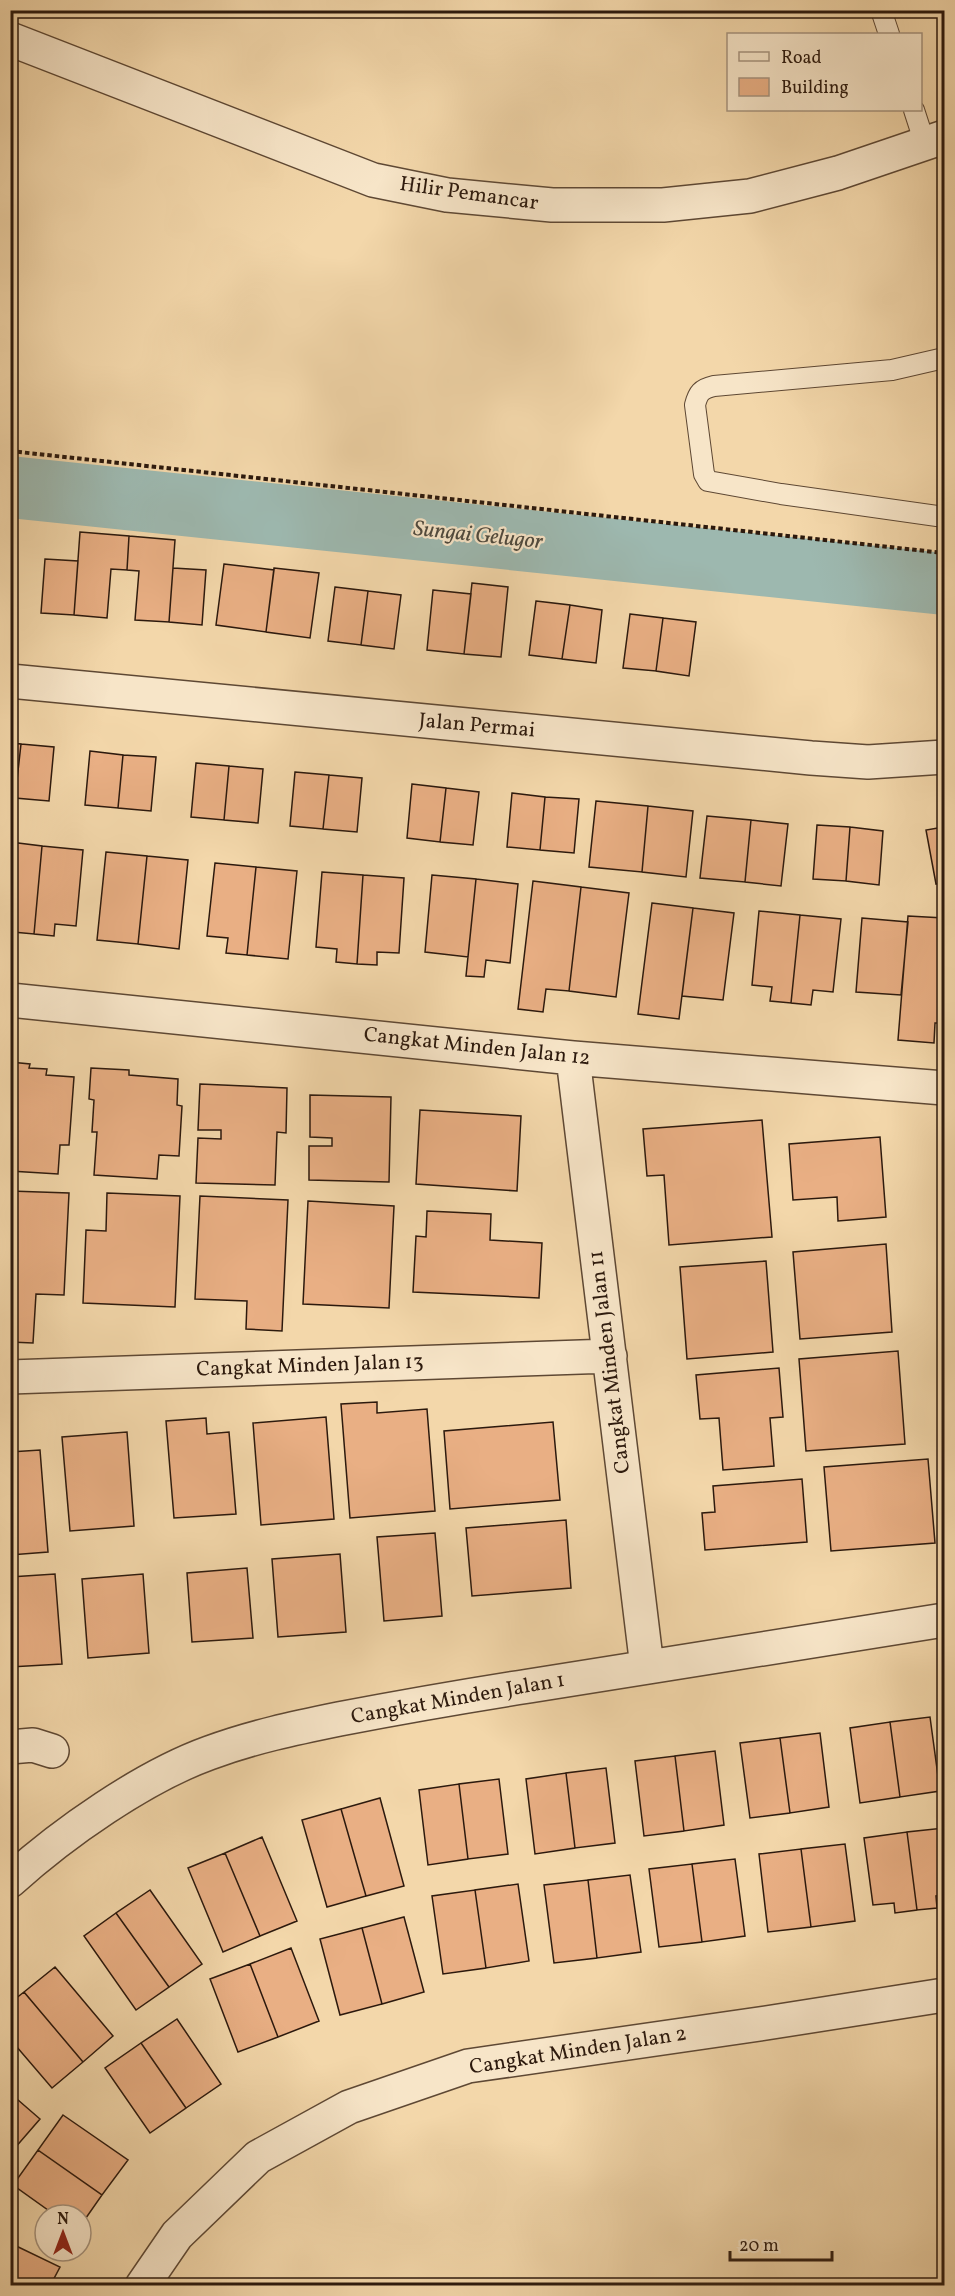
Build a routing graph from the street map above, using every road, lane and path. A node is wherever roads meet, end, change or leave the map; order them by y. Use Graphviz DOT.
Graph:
graph roads {
  1 [pos="881,10"];
  2 [pos="889,33"];
  3 [pos="10,39"];
  4 [pos="915,111"];
  5 [pos="935,140"];
  6 [pos="945,358"];
  7 [pos="10,451"];
  8 [pos="945,517"];
  9 [pos="945,553"];
  10 [pos="10,681"];
  11 [pos="945,757"];
  12 [pos="10,1000"];
  13 [pos="573,1058"];
  14 [pos="945,1088"];
  15 [pos="610,1356"];
  16 [pos="10,1377"];
  17 [pos="945,1620"];
  18 [pos="647,1667"];
  19 [pos="10,1747"];
  20 [pos="52,1751"];
  21 [pos="10,1881"];
  22 [pos="945,1995"];
  23 [pos="142,2286"];
  1 -- 2 [label="lane"];
  3 -- 5 [label="street, Hilir Pemancar"];
  4 -- 5 [label="lane"];
  6 -- 8 [label="lane"];
  7 -- 9 [label="path"];
  10 -- 11 [label="street, Jalan Permai"];
  12 -- 13 [label="street, Cangkat Minden Jalan 12"];
  13 -- 14 [label="street, Cangkat Minden Jalan 12"];
  13 -- 15 [label="street, Cangkat Minden Jalan 11"];
  15 -- 16 [label="street, Cangkat Minden Jalan 13"];
  15 -- 18 [label="street, Cangkat Minden Jalan 11"];
  17 -- 18 [label="street, Cangkat Minden Jalan 1"];
  18 -- 21 [label="street, Cangkat Minden Jalan 1"];
  19 -- 20 [label="street"];
  22 -- 23 [label="street, Cangkat Minden Jalan 2"];
}
